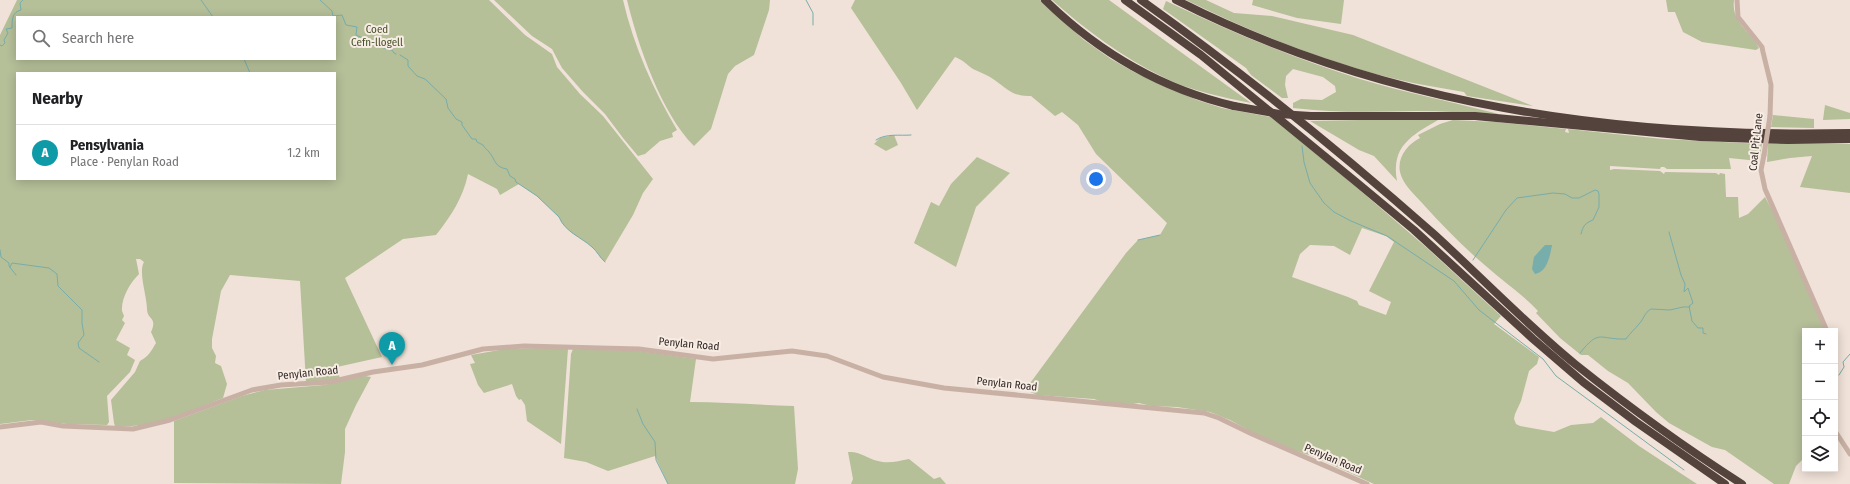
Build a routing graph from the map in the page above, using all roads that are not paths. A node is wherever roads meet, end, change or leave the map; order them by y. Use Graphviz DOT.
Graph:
graph roads {
  1 [pos="1045,0"];
  2 [pos="1125,0"];
  3 [pos="1141,0"];
  4 [pos="1176,0"];
  5 [pos="1737,0"];
  6 [pos="1850,133"];
  7 [pos="1850,139"];
  8 [pos="1826,328"];
  9 [pos="0,427"];
  10 [pos="1838,436"];
  11 [pos="1850,454"];
  12 [pos="1366,484"];
  13 [pos="1725,484"];
  14 [pos="1742,484"];
  1 -- 7 [label="highway, bridge"];
  2 -- 13 [label="highway"];
  3 -- 14 [label="highway"];
  4 -- 6 [label="highway"];
  5 -- 8 [label="street, Coal Pit Lane, bridge"];
  9 -- 12 [label="street, Penylan Road"];
  10 -- 11 [label="street"];
}
